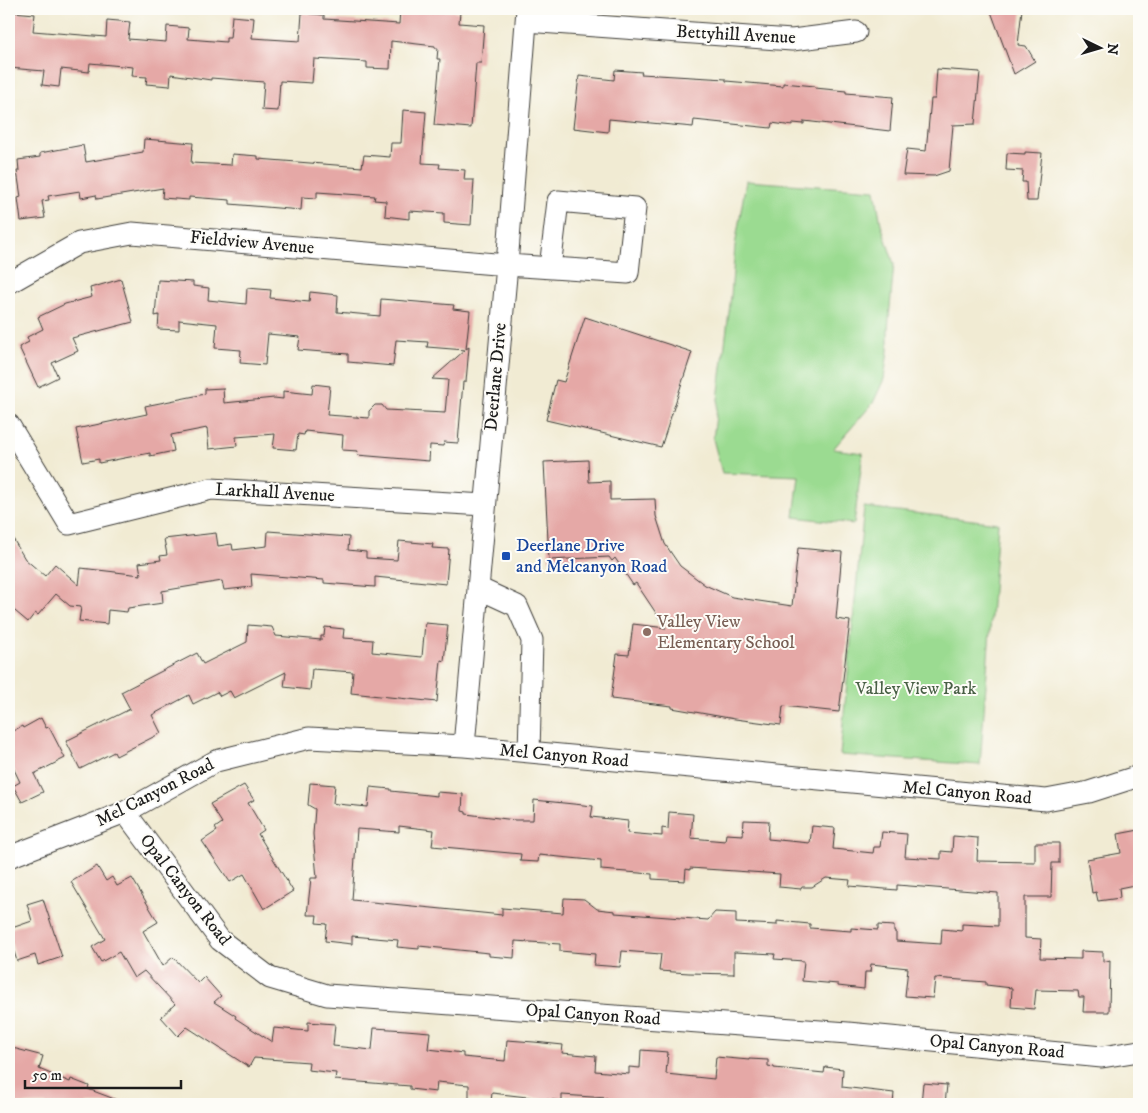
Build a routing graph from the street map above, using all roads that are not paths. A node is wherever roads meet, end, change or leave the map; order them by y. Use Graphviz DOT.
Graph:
graph roads {
  1 [pos="527,15"];
  2 [pos="856,32"];
  3 [pos="507,265"];
  4 [pos="550,268"];
  5 [pos="9,284"];
  6 [pos="9,425"];
  7 [pos="485,505"];
  8 [pos="478,588"];
  9 [pos="464,746"];
  10 [pos="529,752"];
  11 [pos="1139,776"];
  12 [pos="125,812"];
  13 [pos="9,858"];
  14 [pos="1139,1051"];
  1 -- 2 [label="street, Bettyhill Avenue"];
  1 -- 3 [label="street, Deerlane Drive"];
  3 -- 4 [label="street, Fieldview Avenue"];
  3 -- 5 [label="street, Fieldview Avenue"];
  3 -- 7 [label="street, Deerlane Drive"];
  4 -- 4 [label="street, Fieldview Avenue"];
  6 -- 7 [label="street, Larkhall Avenue"];
  7 -- 8 [label="street, Deerlane Drive"];
  8 -- 9 [label="street, Deerlane Drive"];
  8 -- 10 [label="street"];
  9 -- 10 [label="street, Mel Canyon Road"];
  9 -- 12 [label="street, Mel Canyon Road"];
  10 -- 11 [label="street, Mel Canyon Road"];
  12 -- 13 [label="street, Mel Canyon Road"];
  12 -- 14 [label="street, Opal Canyon Road"];
}
